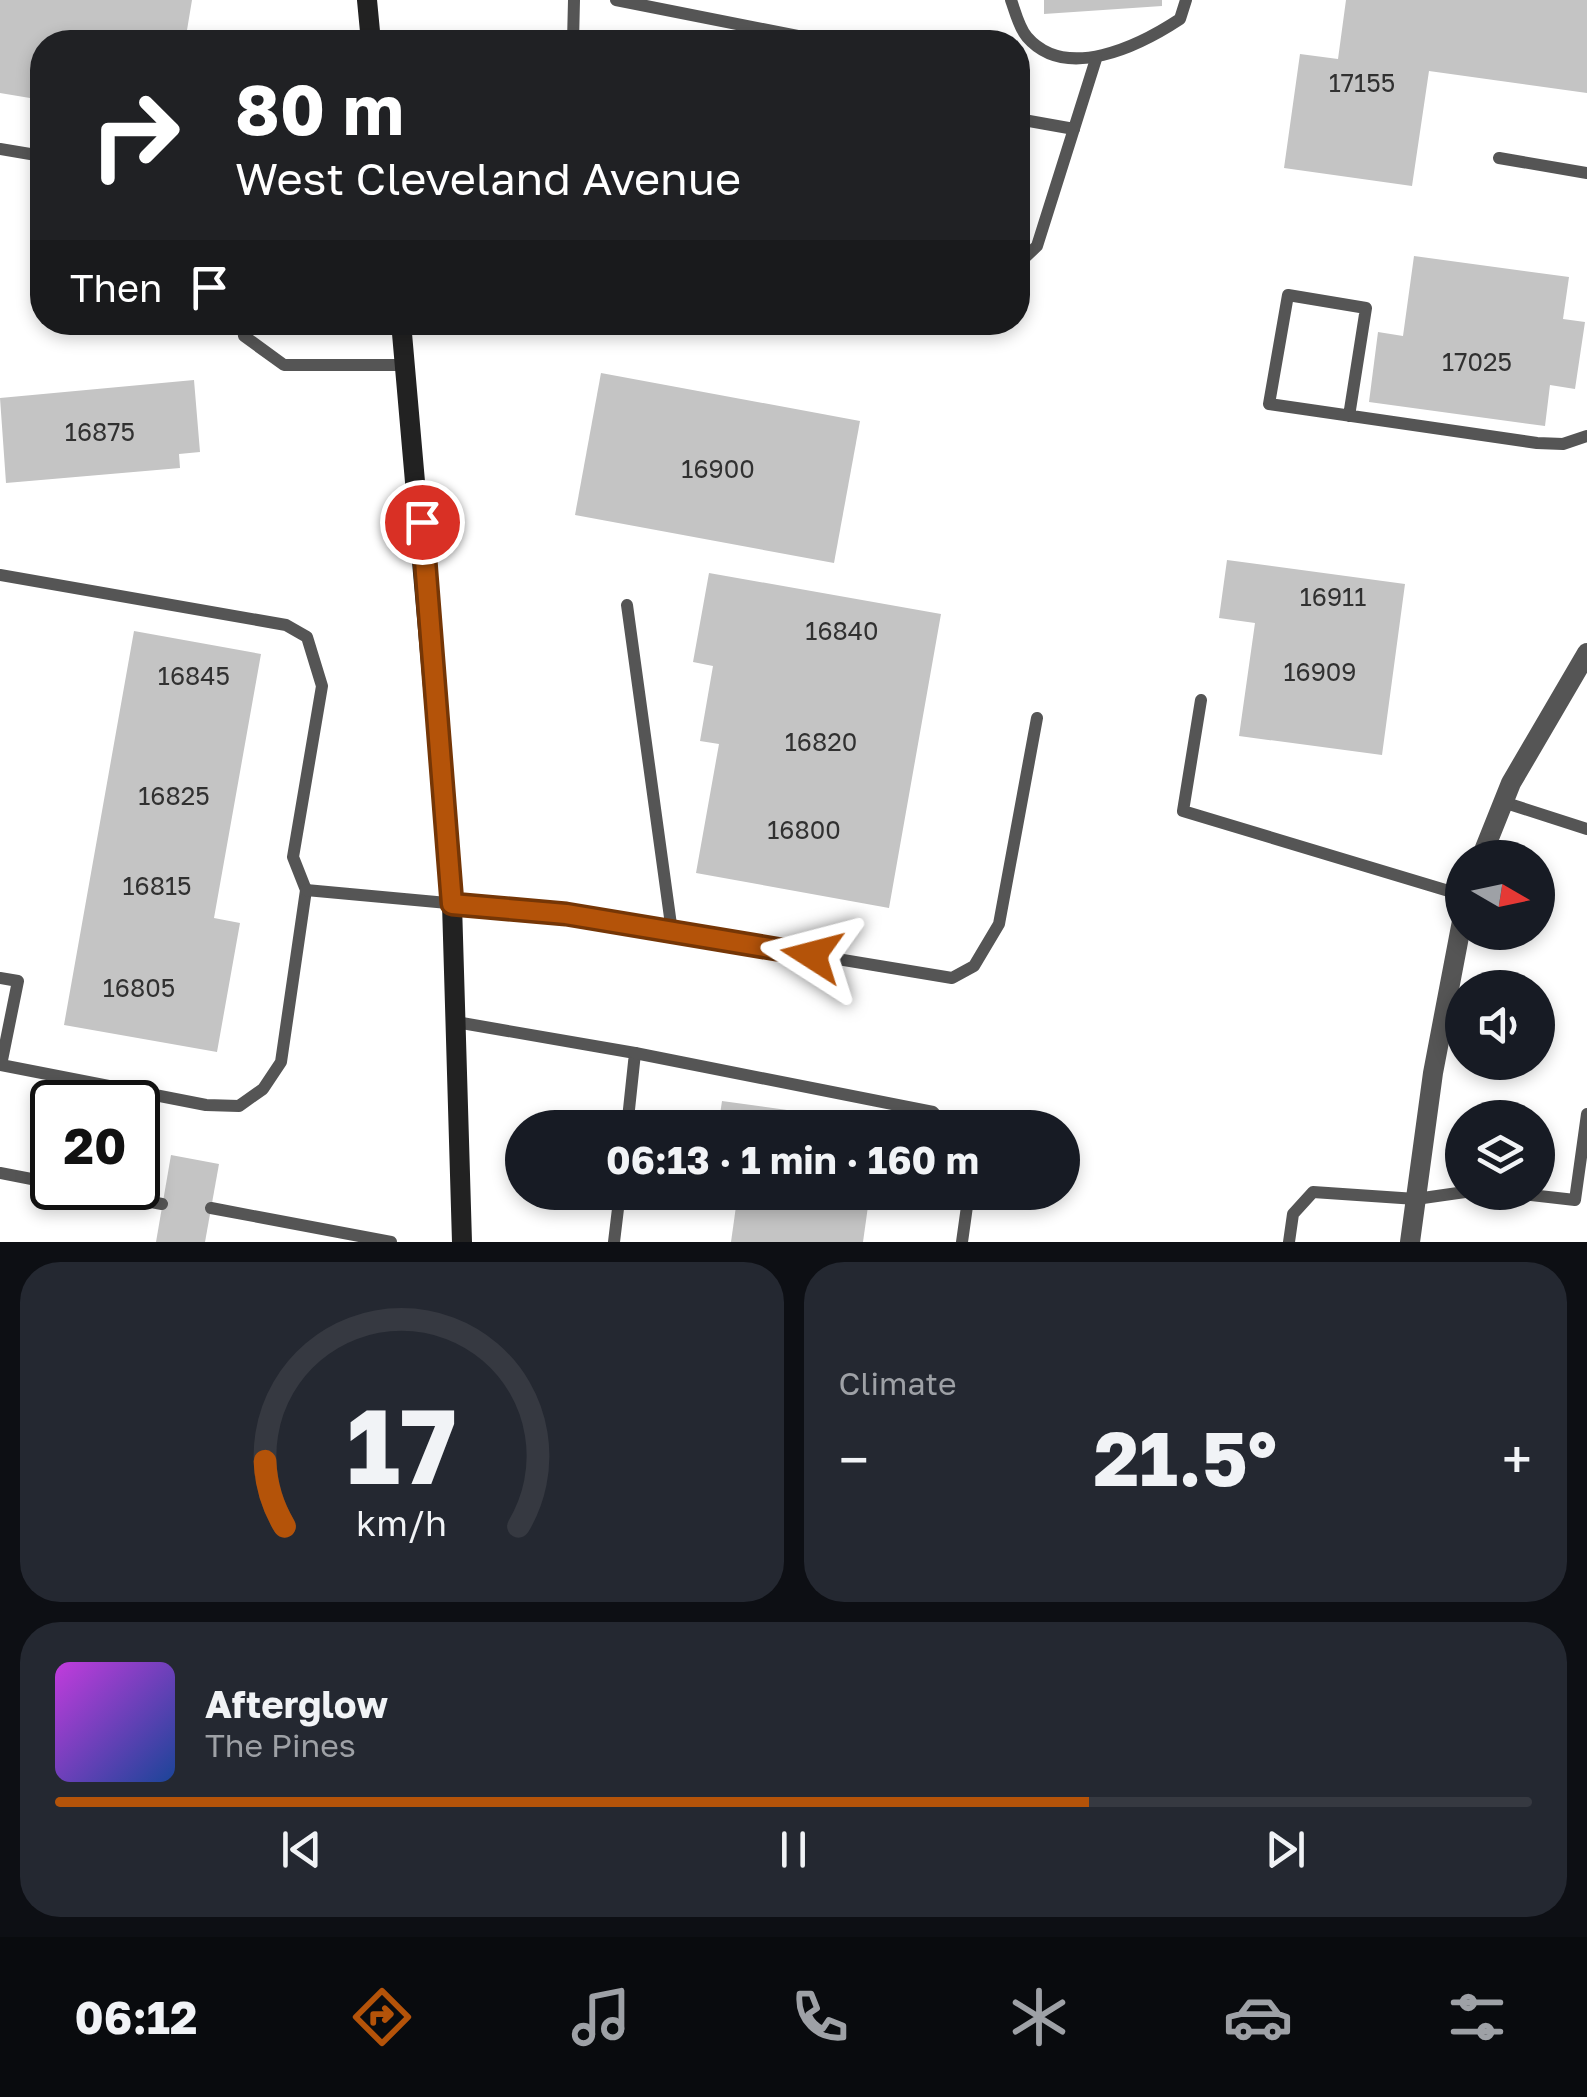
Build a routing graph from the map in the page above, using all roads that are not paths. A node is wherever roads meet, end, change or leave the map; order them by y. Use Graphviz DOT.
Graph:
graph roads {
  1 [pos="367,0"];
  2 [pos="574,0"];
  3 [pos="616,0"];
  4 [pos="1011,0"];
  5 [pos="1186,0"];
  6 [pos="370,30"];
  7 [pos="574,30"];
  8 [pos="767,30"];
  9 [pos="1023,30"];
  10 [pos="1030,40"];
  11 [pos="1096,59"];
  12 [pos="1030,121"];
  13 [pos="1074,129"];
  14 [pos="0,149"];
  15 [pos="30,154"];
  16 [pos="1499,158"];
  17 [pos="1587,173"];
  18 [pos="1030,253"];
  19 [pos="244,335"];
  20 [pos="403,335"];
  21 [pos="406,365"];
  22 [pos="1348,416"];
  23 [pos="1587,436"];
  24 [pos="0,575"];
  25 [pos="627,605"];
  26 [pos="1587,653"];
  27 [pos="1201,700"];
  28 [pos="1037,718"];
  29 [pos="1503,802"];
  30 [pos="1587,830"];
  31 [pos="1488,840"];
  32 [pos="1445,889"];
  33 [pos="306,890"];
  34 [pos="452,904"];
  35 [pos="672,932"];
  36 [pos="1456,950"];
  37 [pos="0,978"];
  38 [pos="456,1022"];
  39 [pos="635,1053"];
  40 [pos="629,1110"];
  41 [pos="923,1110"];
  42 [pos="1587,1114"];
  43 [pos="0,1174"];
  44 [pos="30,1179"];
  45 [pos="1445,1195"];
  46 [pos="1555,1198"];
  47 [pos="1416,1199"];
  48 [pos="211,1208"];
  49 [pos="618,1210"];
  50 [pos="966,1210"];
  51 [pos="391,1242"];
  52 [pos="462,1242"];
  53 [pos="614,1242"];
  54 [pos="962,1242"];
  55 [pos="1289,1242"];
  56 [pos="1410,1242"];
  1 -- 6 [label="main road"];
  2 -- 7 [label="lane"];
  3 -- 8 [label="lane"];
  4 -- 9 [label="lane"];
  5 -- 11 [label="lane"];
  10 -- 11 [label="lane"];
  11 -- 13 [label="lane"];
  12 -- 13 [label="lane"];
  13 -- 18 [label="lane"];
  14 -- 15 [label="lane"];
  16 -- 17 [label="lane"];
  19 -- 21 [label="lane"];
  20 -- 21 [label="main road"];
  21 -- 34 [label="main road"];
  22 -- 22 [label="lane"];
  22 -- 23 [label="lane"];
  24 -- 33 [label="lane"];
  25 -- 35 [label="lane"];
  26 -- 29 [label="street"];
  27 -- 32 [label="lane"];
  28 -- 35 [label="lane"];
  29 -- 30 [label="lane"];
  29 -- 31 [label="street"];
  33 -- 34 [label="lane"];
  33 -- 37 [label="lane"];
  34 -- 35 [label="lane"];
  34 -- 38 [label="main road"];
  36 -- 47 [label="street"];
  38 -- 39 [label="lane"];
  38 -- 52 [label="main road"];
  39 -- 40 [label="lane"];
  39 -- 41 [label="lane"];
  42 -- 46 [label="lane"];
  43 -- 44 [label="lane"];
  45 -- 47 [label="lane"];
  47 -- 55 [label="lane"];
  47 -- 56 [label="street"];
  48 -- 51 [label="lane"];
  49 -- 53 [label="lane"];
  50 -- 54 [label="lane"];
}
